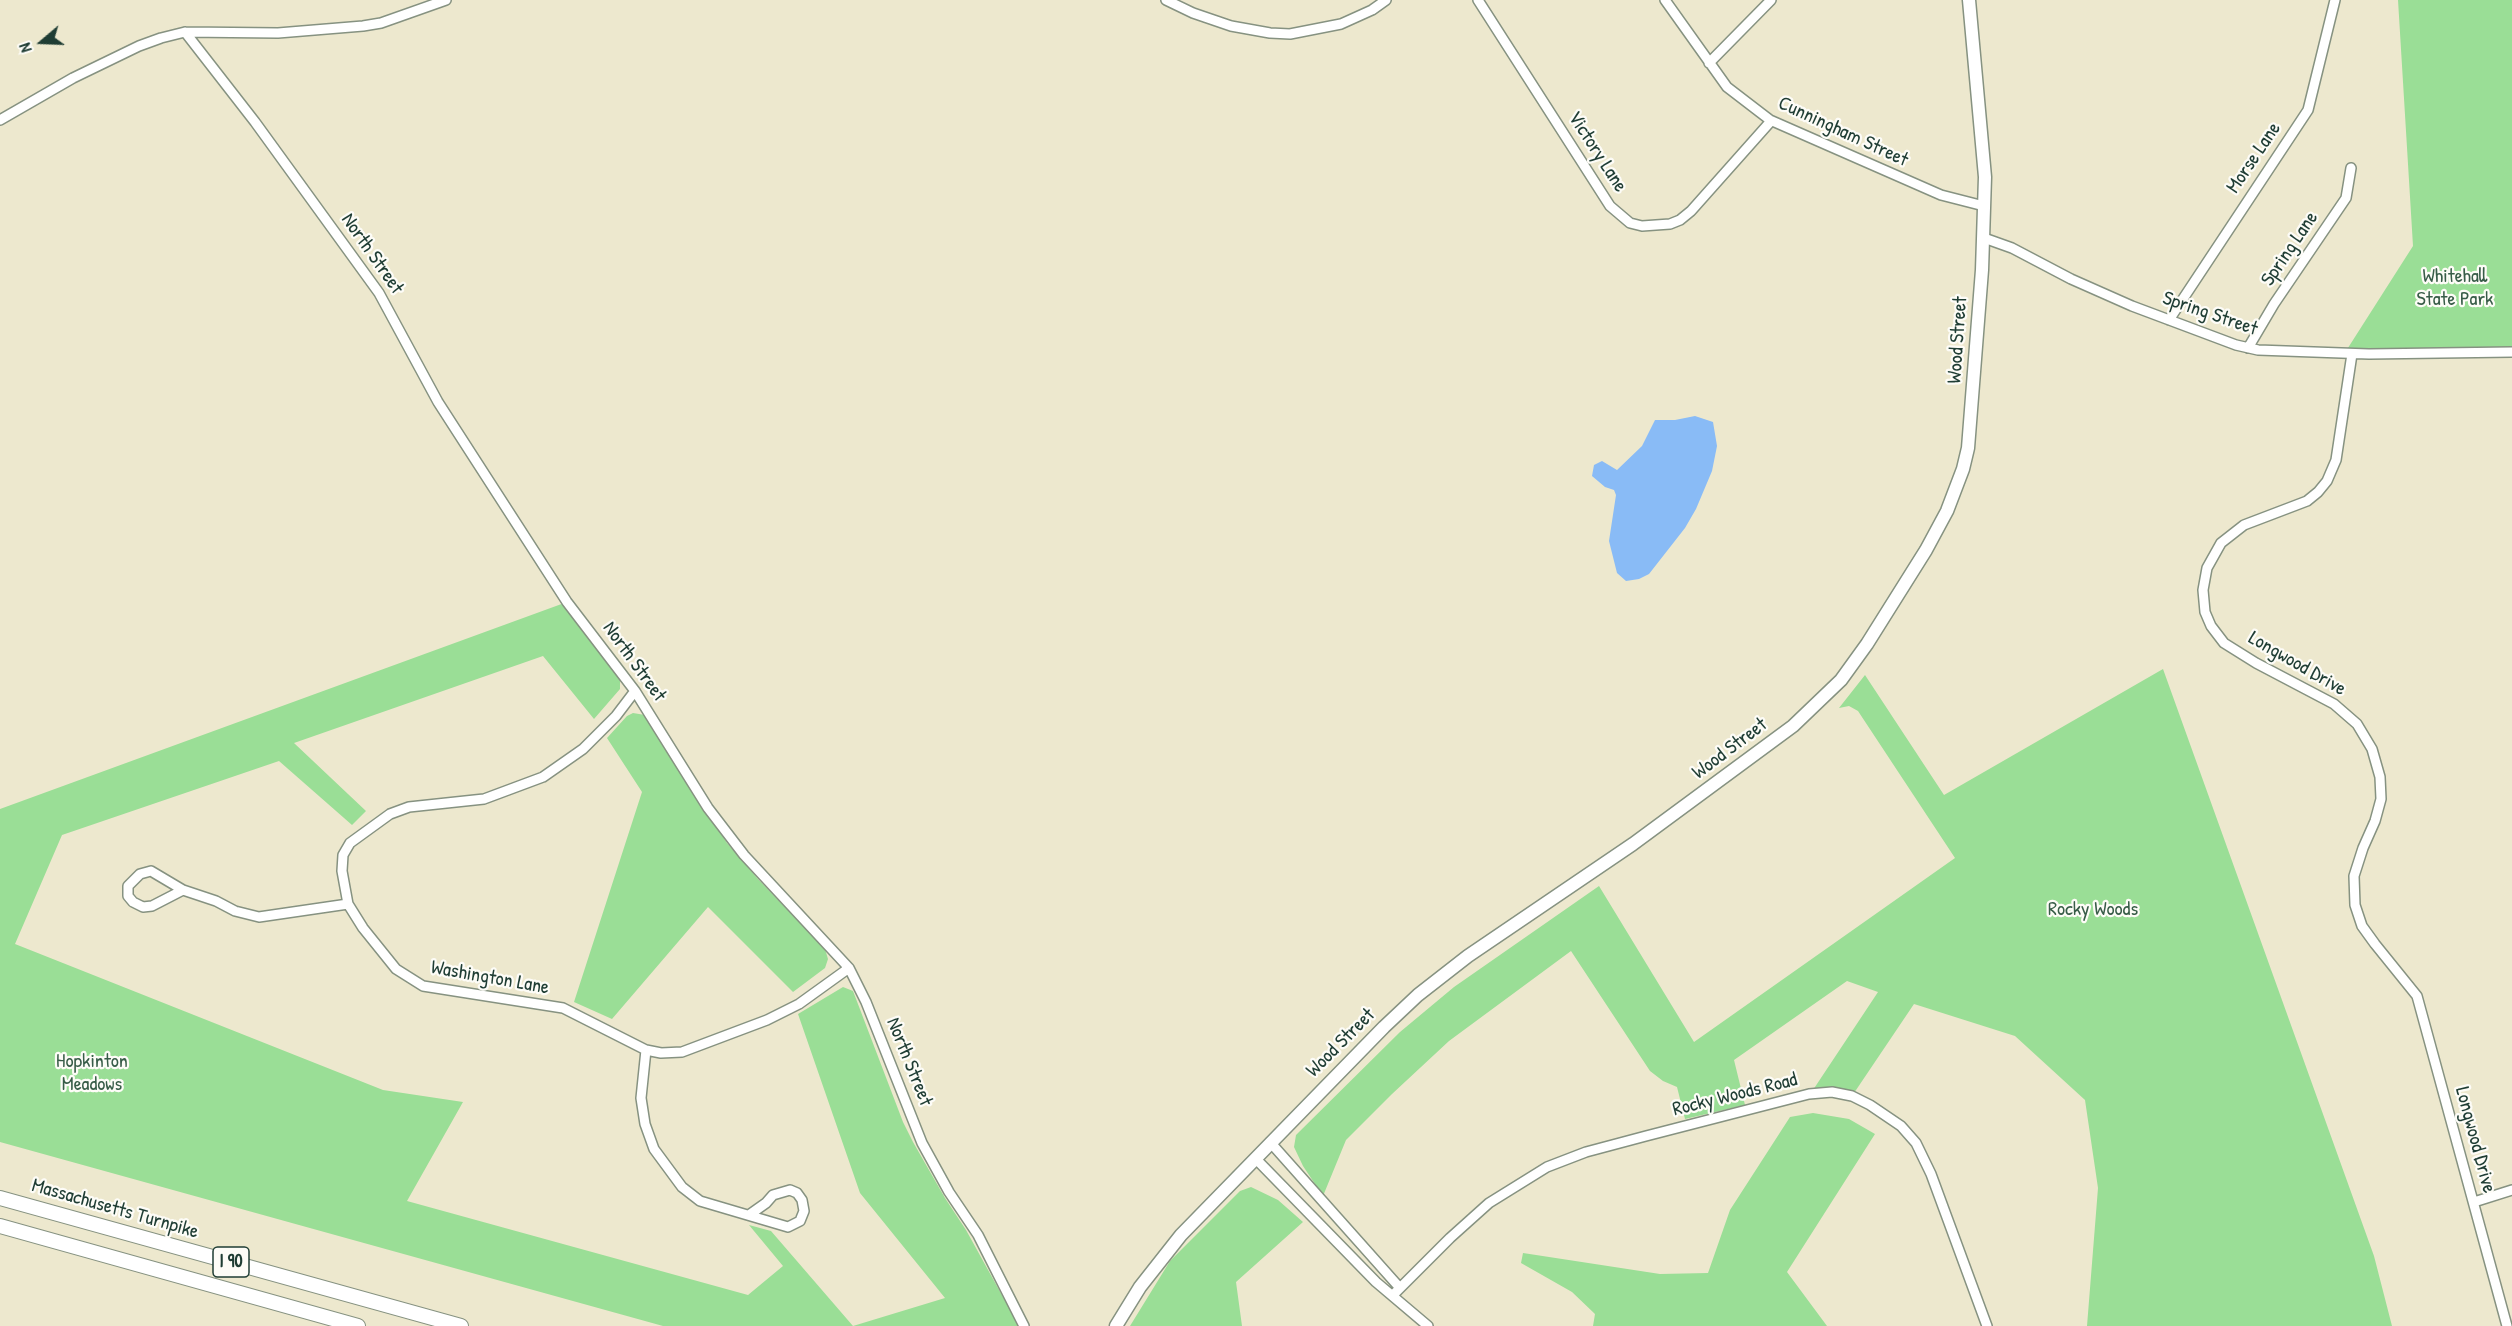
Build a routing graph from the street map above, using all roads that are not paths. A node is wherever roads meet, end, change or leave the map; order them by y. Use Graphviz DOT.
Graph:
graph roads {
  1 [pos="446,0"];
  2 [pos="1166,0"];
  3 [pos="1386,0"];
  4 [pos="1478,0"];
  5 [pos="1665,0"];
  6 [pos="1771,0"];
  7 [pos="1969,0"];
  8 [pos="2335,0"];
  9 [pos="185,32"];
  10 [pos="1709,63"];
  11 [pos="0,120"];
  12 [pos="1772,121"];
  13 [pos="2351,168"];
  14 [pos="1984,206"];
  15 [pos="1984,238"];
  16 [pos="2169,321"];
  17 [pos="2248,348"];
  18 [pos="2512,352"];
  19 [pos="2352,354"];
  20 [pos="635,691"];
  21 [pos="183,890"];
  22 [pos="348,904"];
  23 [pos="849,968"];
  24 [pos="646,1050"];
  25 [pos="1270,1142"];
  26 [pos="1255,1158"];
  27 [pos="2512,1190"];
  28 [pos="0,1198"];
  29 [pos="2474,1202"];
  30 [pos="749,1215"];
  31 [pos="0,1226"];
  32 [pos="1396,1292"];
  33 [pos="358,1326"];
  34 [pos="461,1326"];
  35 [pos="1024,1326"];
  36 [pos="1116,1326"];
  37 [pos="1428,1326"];
  38 [pos="1987,1326"];
  39 [pos="2507,1326"];
  1 -- 9 [label="street"];
  2 -- 3 [label="street"];
  4 -- 12 [label="street, Victory Lane"];
  5 -- 10 [label="street, Cunningham Street"];
  6 -- 10 [label="street"];
  7 -- 14 [label="main road, Wood Street"];
  8 -- 16 [label="street, Morse Lane"];
  9 -- 11 [label="street"];
  9 -- 20 [label="street, North Street"];
  10 -- 12 [label="street, Cunningham Street"];
  12 -- 14 [label="street, Cunningham Street"];
  13 -- 17 [label="street, Spring Lane"];
  14 -- 15 [label="main road, Wood Street"];
  15 -- 16 [label="street, Spring Street"];
  15 -- 25 [label="main road, Wood Street"];
  16 -- 17 [label="street, Spring Street"];
  17 -- 19 [label="street, Spring Street"];
  18 -- 19 [label="street, Spring Street"];
  19 -- 29 [label="street, Longwood Drive"];
  20 -- 22 [label="street, Washington Lane"];
  20 -- 23 [label="street, North Street"];
  21 -- 21 [label="street"];
  21 -- 22 [label="street"];
  22 -- 24 [label="street, Washington Lane"];
  23 -- 24 [label="street, Washington Lane"];
  23 -- 35 [label="street, North Street"];
  24 -- 30 [label="street"];
  25 -- 26 [label="main road, Wood Street"];
  25 -- 32 [label="street"];
  26 -- 32 [label="street"];
  26 -- 36 [label="main road, Wood Street"];
  27 -- 29 [label="street"];
  28 -- 34 [label="highway, Massachusetts Turnpike / I 90"];
  29 -- 39 [label="street, Longwood Drive"];
  30 -- 30 [label="street"];
  31 -- 33 [label="highway, I 90"];
  32 -- 37 [label="street"];
  32 -- 38 [label="street, Rocky Woods Road"];
}
